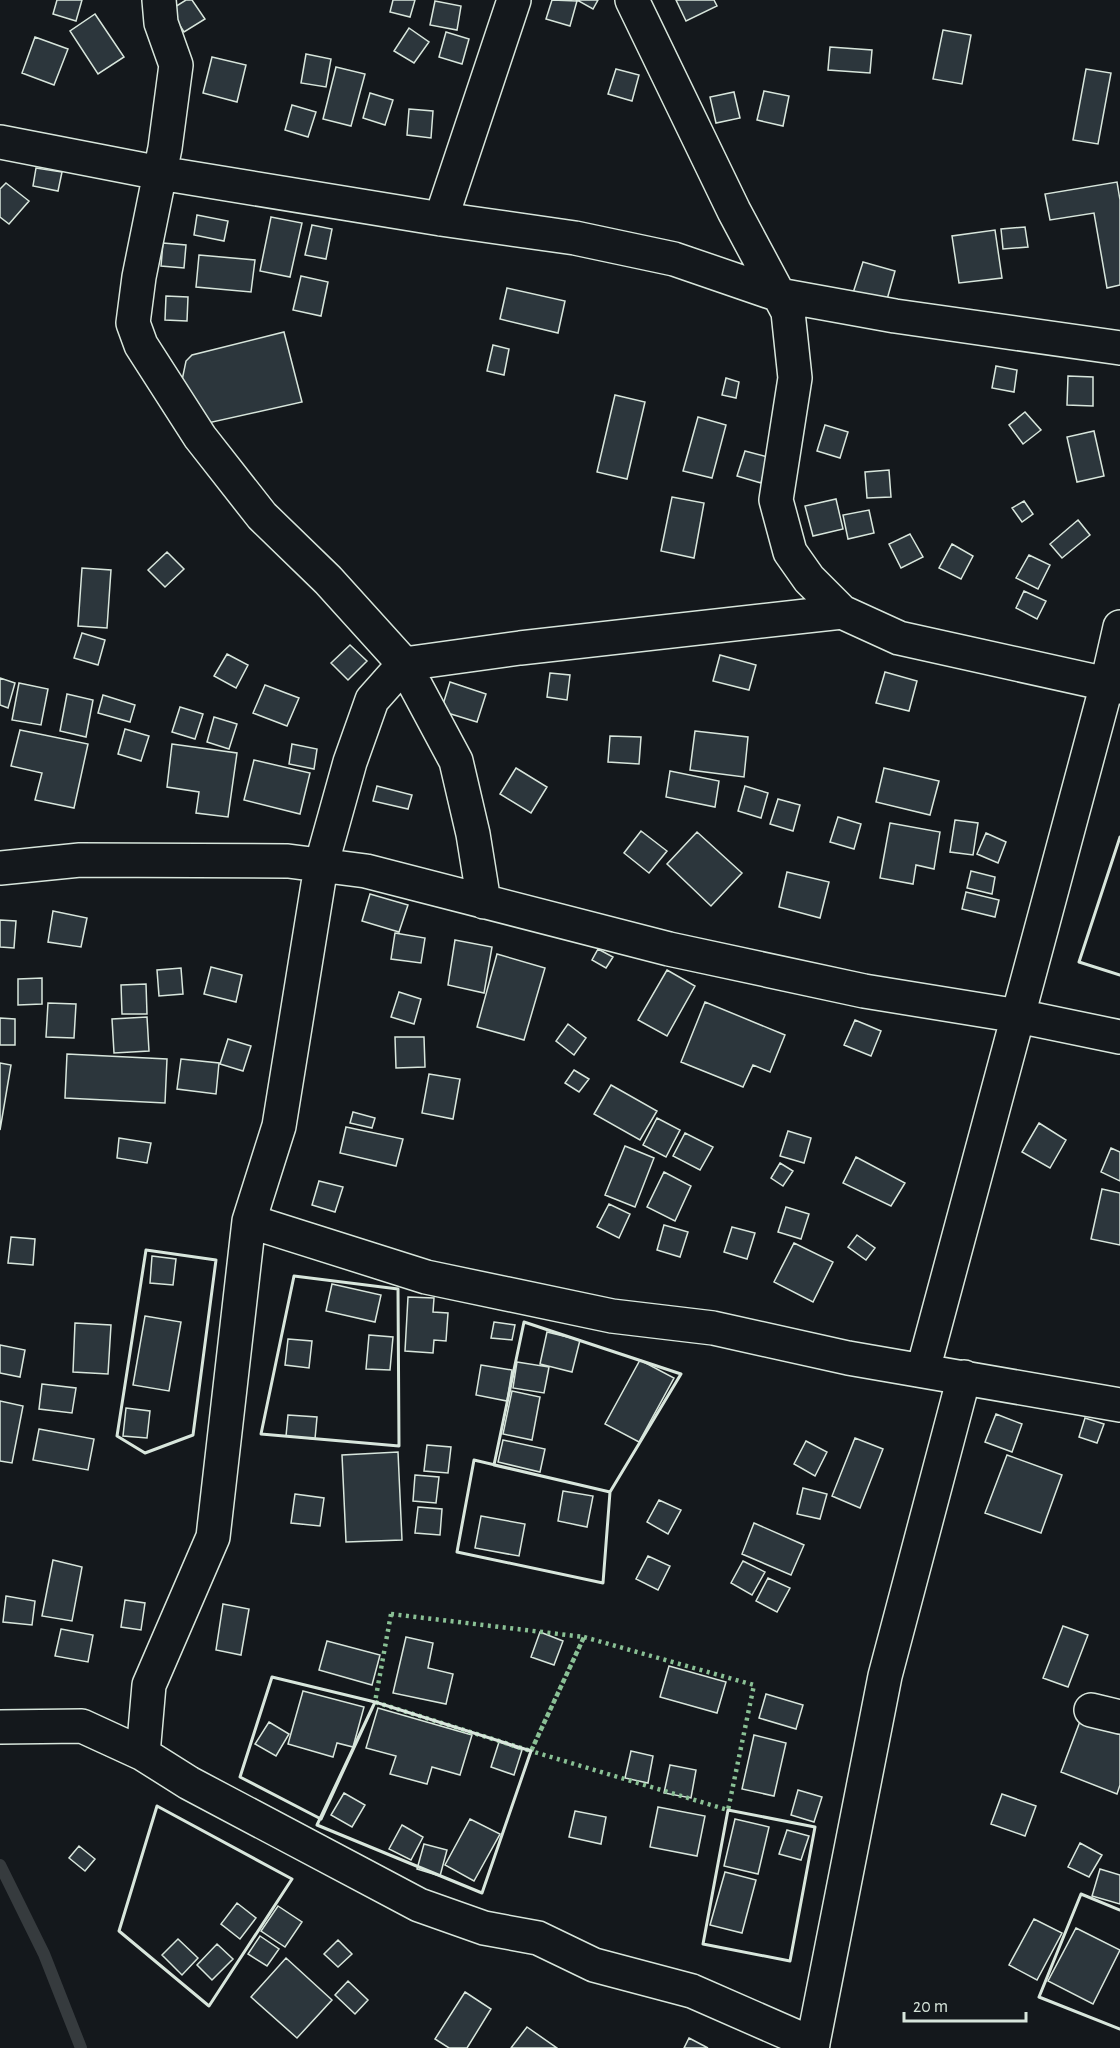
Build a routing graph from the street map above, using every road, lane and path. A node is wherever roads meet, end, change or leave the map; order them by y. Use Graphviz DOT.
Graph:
graph roads {
  1 [pos="159,0"];
  2 [pos="514,0"];
  3 [pos="632,0"];
  4 [pos="0,142"];
  5 [pos="160,173"];
  6 [pos="441,219"];
  7 [pos="779,296"];
  8 [pos="1120,348"];
  9 [pos="842,612"];
  10 [pos="1120,627"];
  11 [pos="405,664"];
  12 [pos="1114,686"];
  13 [pos="321,866"];
  14 [pos="0,868"];
  15 [pos="484,903"];
  16 [pos="1018,1016"];
  17 [pos="1120,1037"];
  18 [pos="249,1221"];
  19 [pos="923,1370"];
  20 [pos="964,1377"];
  21 [pos="1115,1405"];
  22 [pos="0,1727"];
  23 [pos="143,1754"];
  24 [pos="813,2046"];
  1 -- 5 [label="street"];
  2 -- 6 [label="street"];
  3 -- 7 [label="street"];
  4 -- 5 [label="street"];
  5 -- 6 [label="street"];
  5 -- 11 [label="street"];
  6 -- 7 [label="street"];
  7 -- 8 [label="street"];
  7 -- 9 [label="street"];
  9 -- 11 [label="street"];
  9 -- 12 [label="street"];
  10 -- 12 [label="street"];
  11 -- 13 [label="street"];
  11 -- 15 [label="street"];
  12 -- 16 [label="street"];
  13 -- 14 [label="street"];
  13 -- 15 [label="street"];
  13 -- 18 [label="street"];
  15 -- 16 [label="street"];
  16 -- 17 [label="street"];
  16 -- 19 [label="street"];
  18 -- 19 [label="street"];
  18 -- 23 [label="street"];
  19 -- 20 [label="street"];
  20 -- 21 [label="street"];
  20 -- 24 [label="street"];
  22 -- 23 [label="street"];
  23 -- 24 [label="street"];
}
